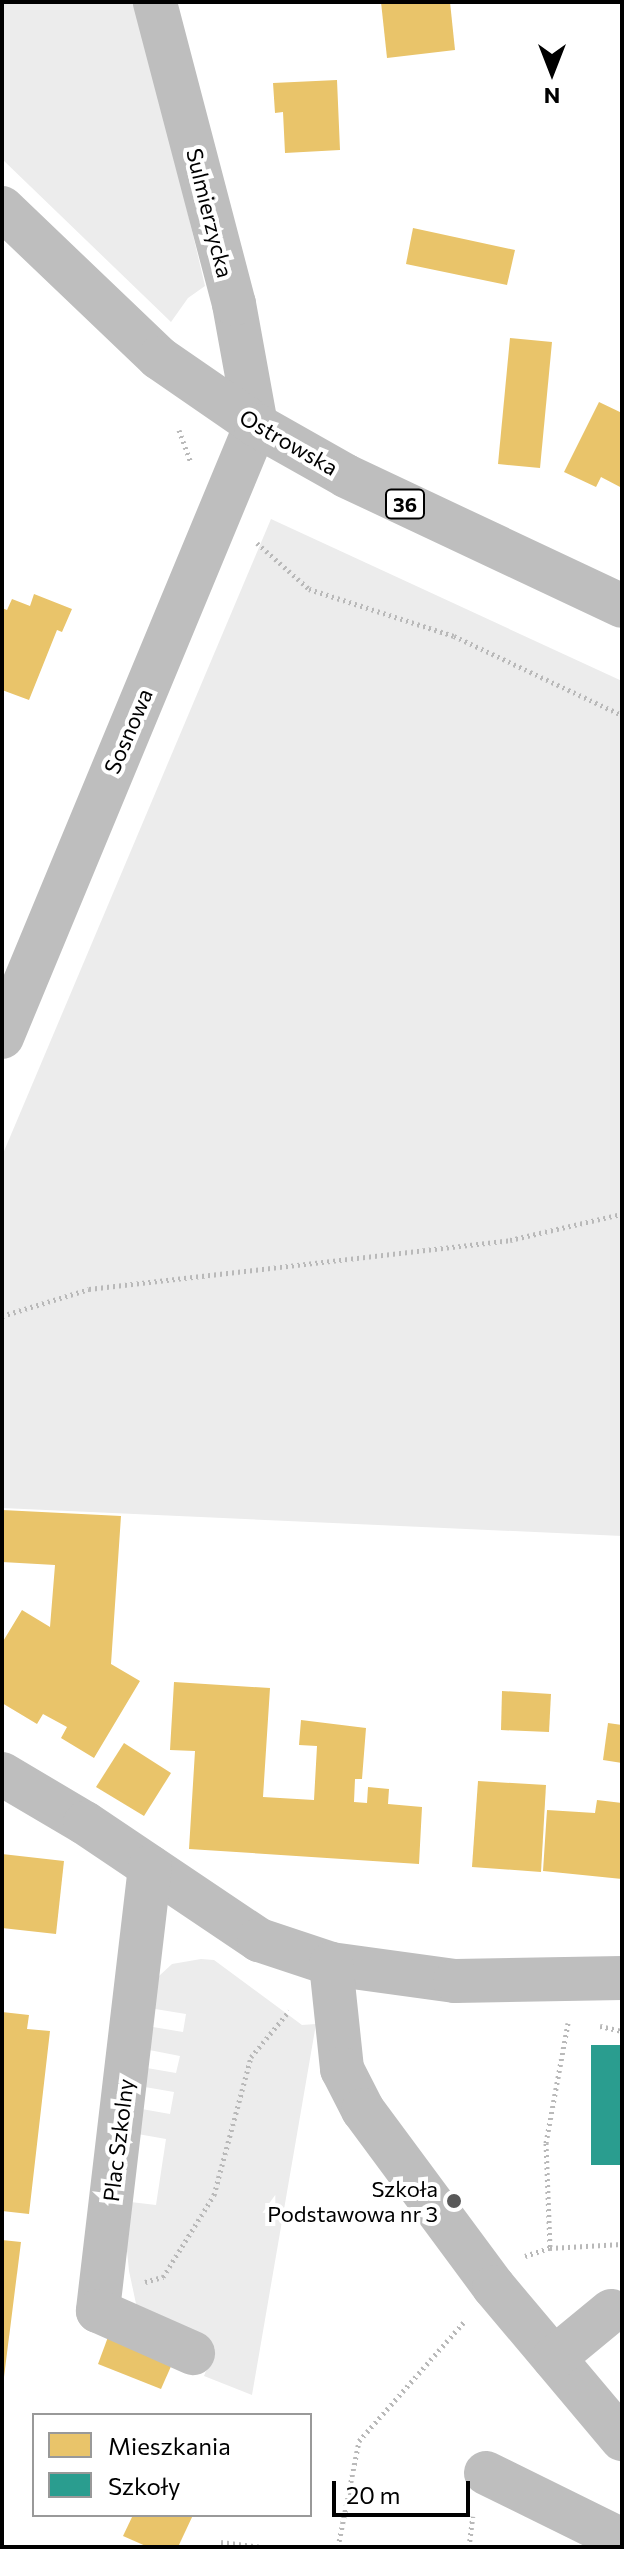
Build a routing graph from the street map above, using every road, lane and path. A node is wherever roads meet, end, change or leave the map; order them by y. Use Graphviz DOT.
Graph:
graph roads {
  1 [pos="155,2"];
  2 [pos="2,208"];
  3 [pos="173,423"];
  4 [pos="256,425"];
  5 [pos="236,525"];
  6 [pos="622,606"];
  7 [pos="622,715"];
  8 [pos="2,1037"];
  9 [pos="622,1214"];
  10 [pos="2,1316"];
  11 [pos="2,1774"];
  12 [pos="150,1867"];
  13 [pos="331,1964"];
  14 [pos="622,1978"];
  15 [pos="538,1979"];
  16 [pos="294,2005"];
  17 [pos="622,2244"];
  18 [pos="550,2248"];
  19 [pos="494,2287"];
  20 [pos="98,2311"];
  21 [pos="611,2311"];
  22 [pos="193,2353"];
  23 [pos="554,2358"];
  24 [pos="622,2439"];
  25 [pos="486,2473"];
  26 [pos="622,2540"];
  27 [pos="221,2547"];
  28 [pos="260,2547"];
  29 [pos="338,2547"];
  1 -- 4 [label="street, Sulmierzycka"];
  2 -- 4 [label="street, Ostrowska / 36"];
  3 -- 5 [label="path"];
  4 -- 5 [label="street, Sosnowa"];
  4 -- 6 [label="street, Ostrowska / 36"];
  5 -- 7 [label="path"];
  5 -- 8 [label="street, Sosnowa"];
  9 -- 10 [label="path"];
  11 -- 12 [label="street"];
  12 -- 13 [label="street"];
  12 -- 20 [label="street, Plac Szkolny"];
  13 -- 15 [label="street"];
  13 -- 19 [label="street"];
  14 -- 15 [label="street"];
  15 -- 18 [label="path"];
  16 -- 20 [label="path"];
  17 -- 18 [label="path"];
  18 -- 19 [label="path"];
  19 -- 23 [label="street"];
  19 -- 29 [label="path"];
  20 -- 22 [label="street"];
  21 -- 23 [label="street"];
  23 -- 24 [label="street"];
  25 -- 26 [label="street"];
  27 -- 28 [label="path"];
}
